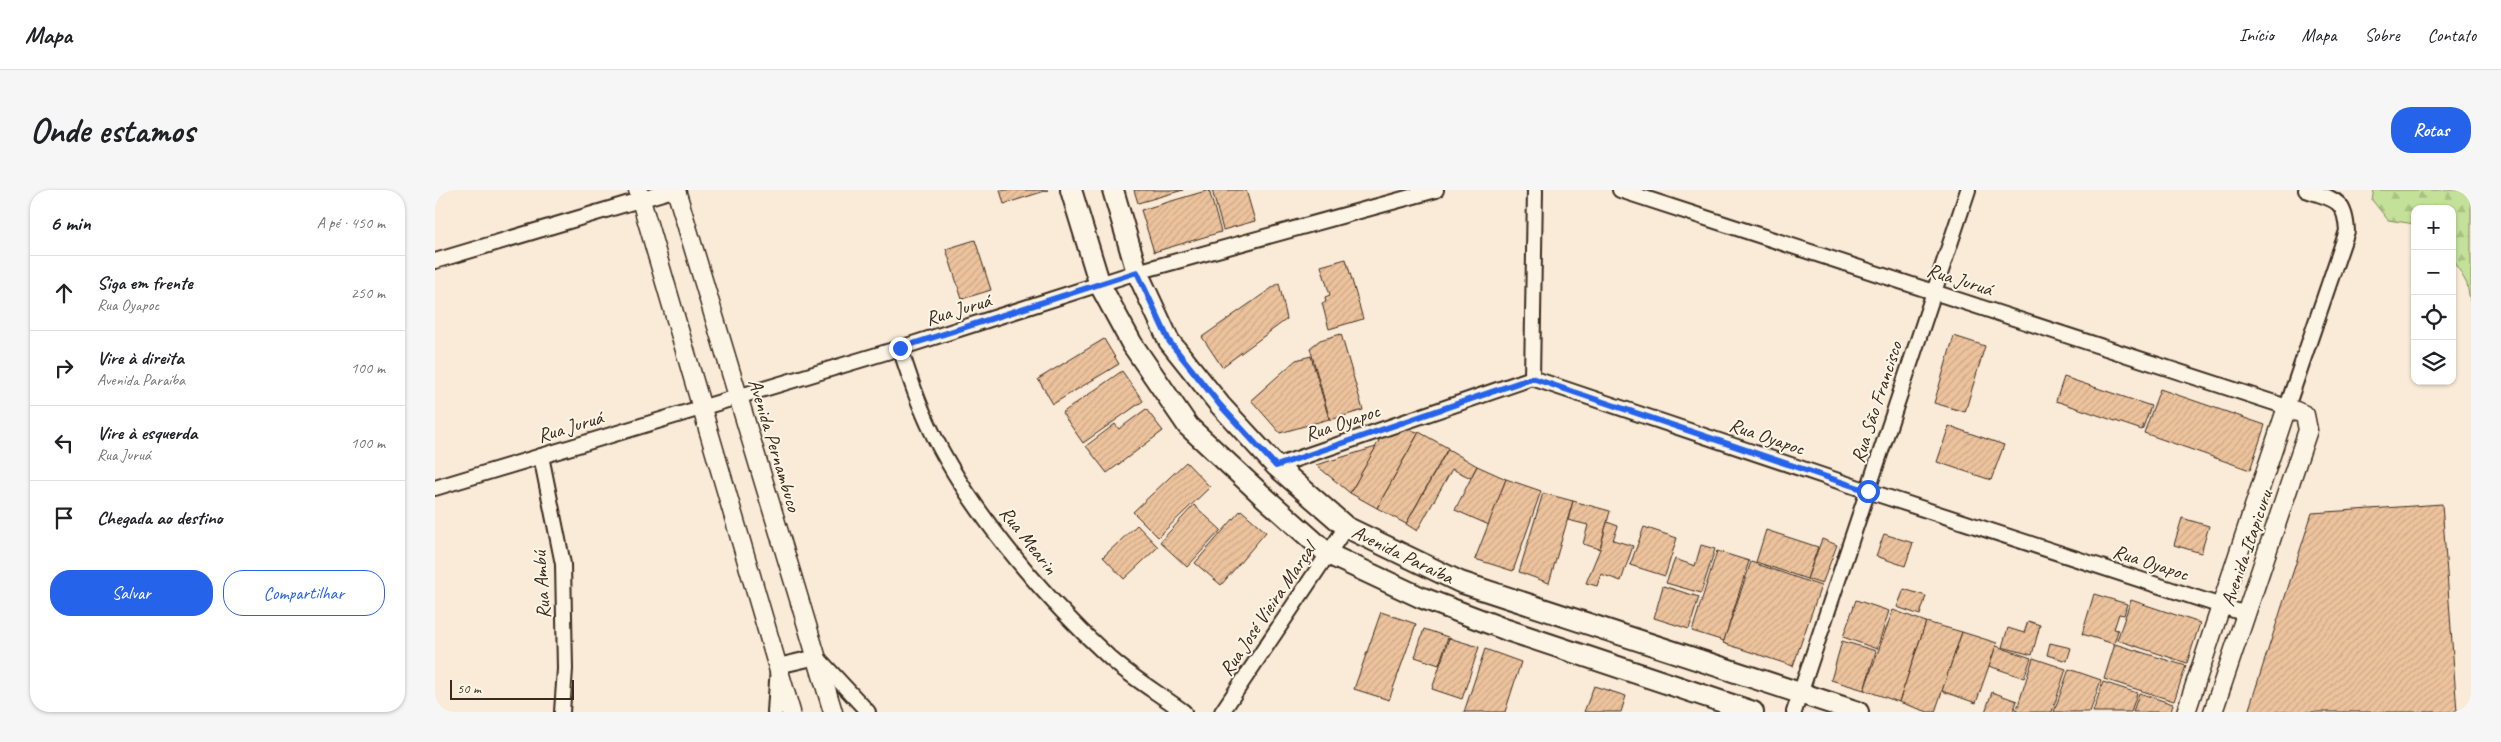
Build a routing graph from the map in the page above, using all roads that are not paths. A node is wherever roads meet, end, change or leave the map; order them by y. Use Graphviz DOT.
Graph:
graph roads {
  1 [pos="674,190"];
  2 [pos="1071,190"];
  3 [pos="1113,190"];
  4 [pos="1436,190"];
  5 [pos="1535,190"];
  6 [pos="1620,190"];
  7 [pos="1968,190"];
  8 [pos="2306,190"];
  9 [pos="640,195"];
  10 [pos="435,260"];
  11 [pos="1137,272"];
  12 [pos="1100,285"];
  13 [pos="1934,291"];
  14 [pos="900,348"];
  15 [pos="1532,378"];
  16 [pos="738,396"];
  17 [pos="702,407"];
  18 [pos="2287,407"];
  19 [pos="541,456"];
  20 [pos="1276,466"];
  21 [pos="435,488"];
  22 [pos="1868,491"];
  23 [pos="1346,527"];
  24 [pos="1328,554"];
  25 [pos="2222,606"];
  26 [pos="1546,610"];
  27 [pos="2246,614"];
  28 [pos="1537,639"];
  29 [pos="817,657"];
  30 [pos="778,666"];
  31 [pos="1801,693"];
  32 [pos="562,712"];
  33 [pos="775,712"];
  34 [pos="791,712"];
  35 [pos="833,712"];
  36 [pos="868,712"];
  37 [pos="1184,712"];
  38 [pos="1222,712"];
  39 [pos="1753,712"];
  40 [pos="1795,712"];
  41 [pos="1858,712"];
  42 [pos="2186,712"];
  43 [pos="2213,712"];
  1 -- 9 [label="street"];
  1 -- 16 [label="street, Avenida Pernambuco"];
  2 -- 12 [label="main road, Avenida Paraíba"];
  3 -- 11 [label="main road, Avenida Paraíba"];
  4 -- 11 [label="street, Rua Juruá"];
  5 -- 15 [label="street"];
  6 -- 13 [label="street, Rua Juruá"];
  7 -- 13 [label="street, Rua São Francisco"];
  8 -- 18 [label="street, Avenida Itapicuru"];
  9 -- 10 [label="street"];
  9 -- 17 [label="street"];
  11 -- 12 [label="street, Rua Juruá"];
  11 -- 20 [label="main road, Avenida Paraíba"];
  12 -- 14 [label="street, Rua Juruá"];
  12 -- 24 [label="main road, Avenida Paraíba"];
  13 -- 18 [label="street, Rua Juruá"];
  13 -- 22 [label="street, Rua São Francisco"];
  14 -- 16 [label="street, Rua Juruá"];
  14 -- 37 [label="street, Rua Mearin"];
  15 -- 20 [label="street, Rua Oyapoc"];
  15 -- 22 [label="street, Rua Oyapoc"];
  16 -- 17 [label="street, Rua Juruá"];
  16 -- 29 [label="street, Avenida Pernambuco"];
  17 -- 19 [label="street, Rua Juruá"];
  17 -- 30 [label="street"];
  18 -- 25 [label="street, Avenida Itapicuru"];
  18 -- 27 [label="street, Avenida Itapicuru"];
  19 -- 21 [label="street, Rua Juruá"];
  19 -- 32 [label="street, Rua Ambú"];
  20 -- 23 [label="main road, Avenida Paraíba"];
  22 -- 25 [label="street, Rua Oyapoc"];
  22 -- 31 [label="street, Rua São Francisco"];
  23 -- 24 [label="street, Rua José Vieira Marçal"];
  23 -- 26 [label="main road, Avenida Paraíba"];
  24 -- 28 [label="main road, Avenida Paraíba"];
  24 -- 38 [label="street, Rua José Vieira Marçal"];
  25 -- 27 [label="street, Rua Oyapoc"];
  25 -- 42 [label="street, Avenida Itapicuru"];
  26 -- 28 [label="main road"];
  26 -- 31 [label="main road, Avenida Paraíba"];
  27 -- 43 [label="street, Avenida Itapicuru"];
  28 -- 39 [label="main road, Avenida Paraíba"];
  29 -- 30 [label="street"];
  29 -- 35 [label="street, Avenida Pernambuco"];
  29 -- 36 [label="street"];
  30 -- 33 [label="street"];
  30 -- 34 [label="street"];
  31 -- 40 [label="street, Rua São Francisco"];
  31 -- 41 [label="main road, Avenida Paraíba"];
}
